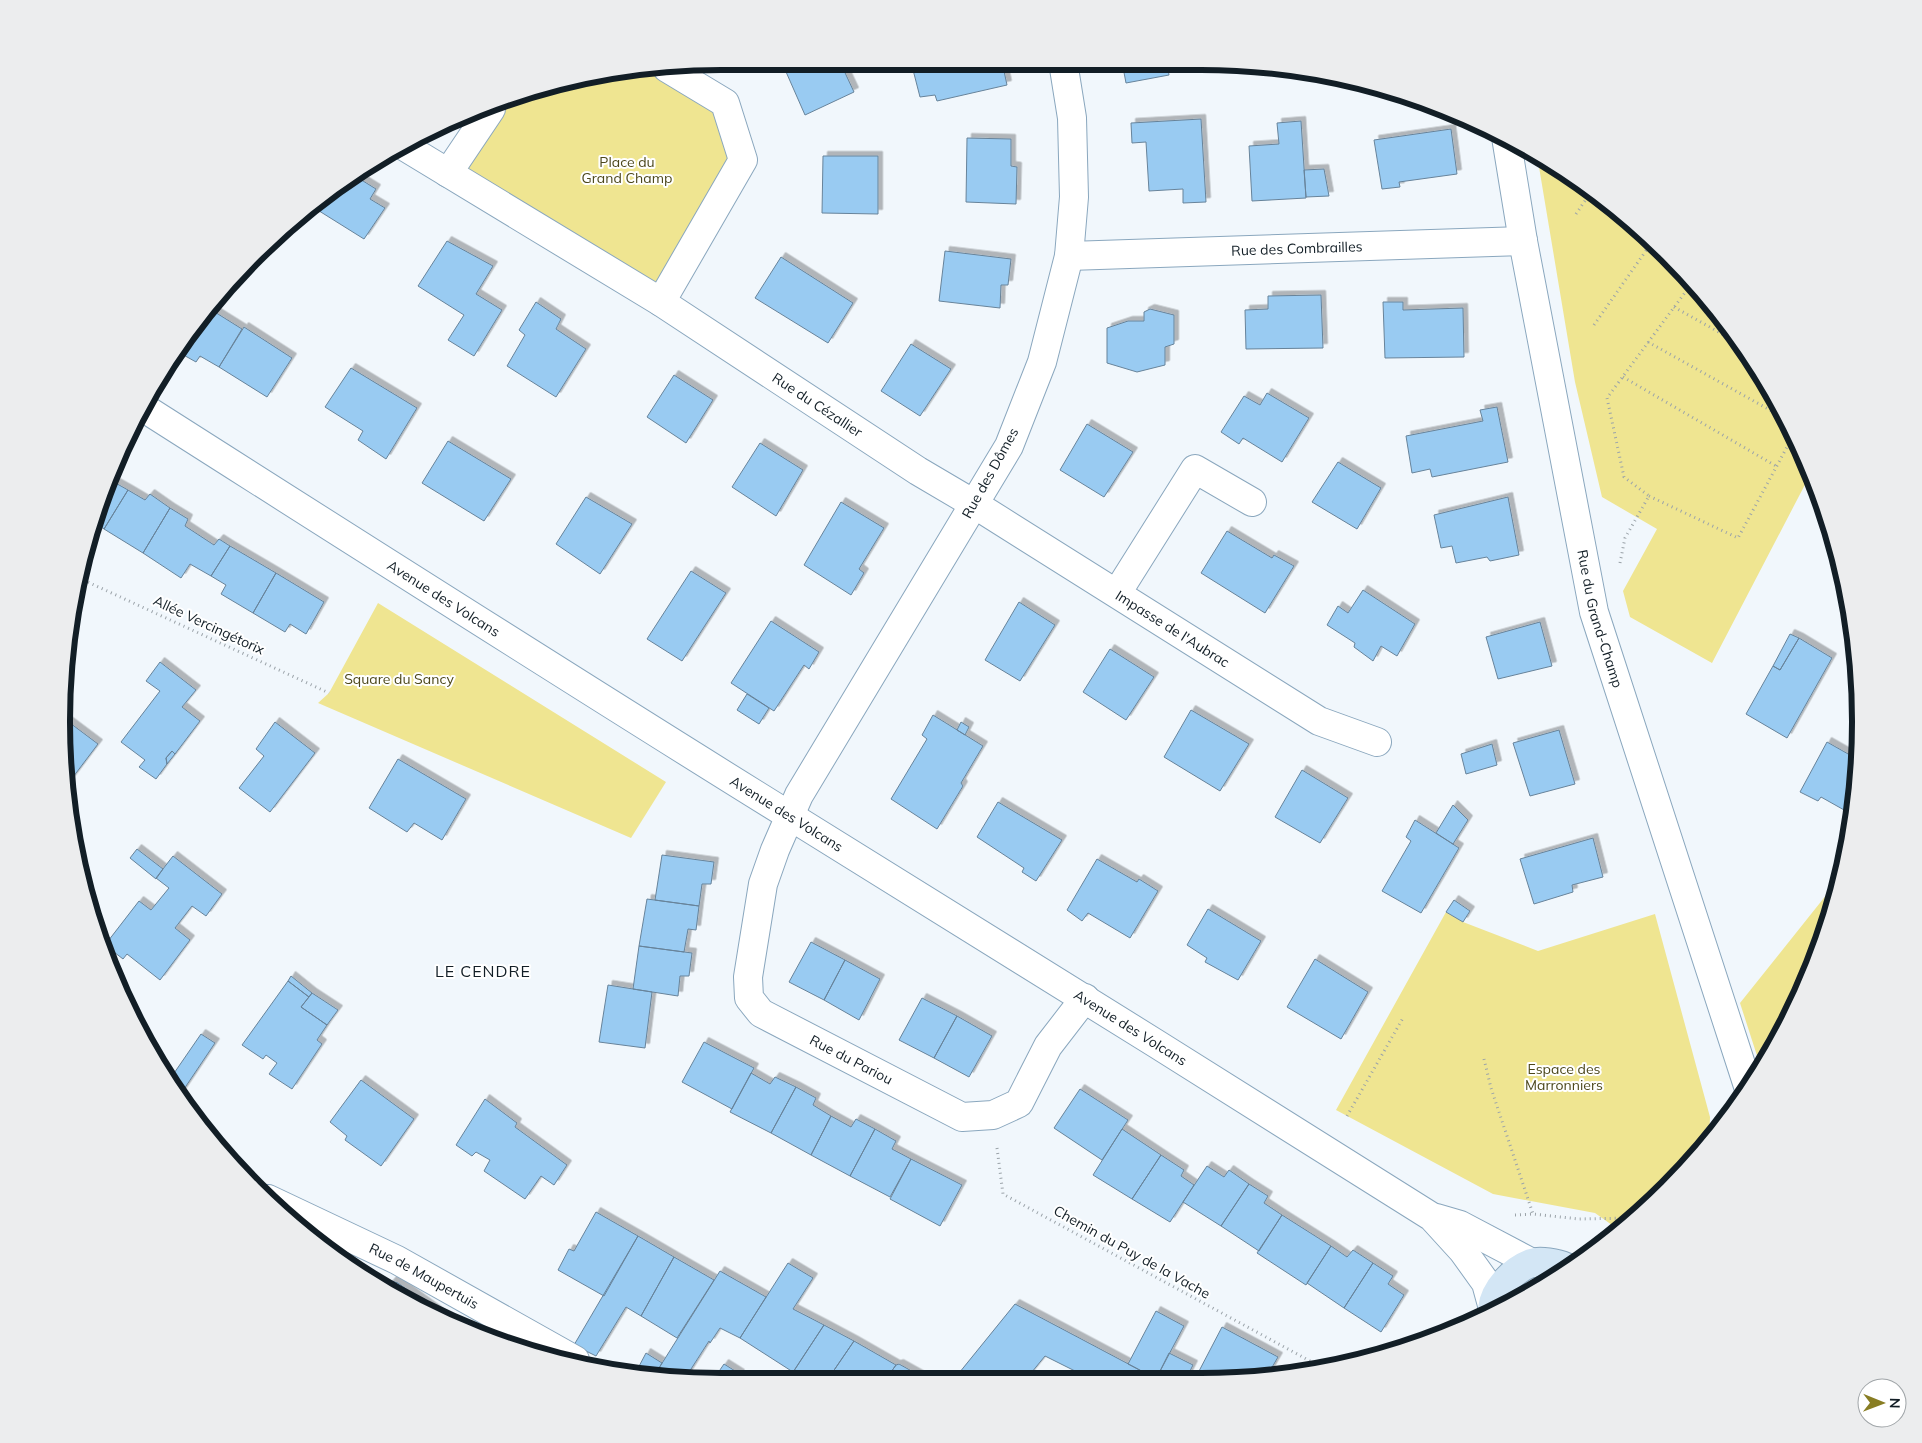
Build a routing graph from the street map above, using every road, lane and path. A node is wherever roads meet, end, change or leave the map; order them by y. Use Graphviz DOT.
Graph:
graph roads {
  1 [pos="1064,70"];
  2 [pos="673,72"];
  3 [pos="488,114"];
  4 [pos="1508,147"];
  5 [pos="410,150"];
  6 [pos="448,173"];
  7 [pos="1587,198"];
  8 [pos="1576,214"];
  9 [pos="1523,241"];
  10 [pos="1648,248"];
  11 [pos="1069,256"];
  12 [pos="1687,289"];
  13 [pos="661,302"];
  14 [pos="1674,307"];
  15 [pos="1594,325"];
  16 [pos="1724,335"];
  17 [pos="1648,342"];
  18 [pos="1623,377"];
  19 [pos="149,411"];
  20 [pos="1774,412"];
  21 [pos="1789,443"];
  22 [pos="1776,466"];
  23 [pos="1649,496"];
  24 [pos="1252,502"];
  25 [pos="974,504"];
  26 [pos="1620,567"];
  27 [pos="86,581"];
  28 [pos="1117,594"];
  29 [pos="329,693"];
  30 [pos="1378,742"];
  31 [pos="790,816"];
  32 [pos="1085,998"];
  33 [pos="1403,1018"];
  34 [pos="1484,1059"];
  35 [pos="1745,1078"];
  36 [pos="993,1115"];
  37 [pos="1347,1116"];
  38 [pos="291,1210"];
  39 [pos="1533,1214"];
  40 [pos="1432,1217"];
  41 [pos="1621,1218"];
  42 [pos="1476,1233"];
  43 [pos="1532,1263"];
  44 [pos="1559,1265"];
  45 [pos="1493,1304"];
  46 [pos="1491,1305"];
  47 [pos="529,1334"];
  48 [pos="514,1339"];
  49 [pos="563,1353"];
  50 [pos="1313,1363"];
  1 -- 11 [label="street, Rue des Dômes"];
  2 -- 13 [label="street"];
  3 -- 6 [label="street"];
  4 -- 9 [label="street, Rue du Grand-Champ"];
  5 -- 6 [label="street, Rue du Cézallier"];
  6 -- 13 [label="street, Rue du Cézallier"];
  7 -- 8 [label="path"];
  9 -- 11 [label="street, Rue des Combrailles"];
  9 -- 35 [label="street, Rue du Grand-Champ"];
  10 -- 15 [label="path"];
  11 -- 25 [label="street, Rue des Dômes"];
  12 -- 14 [label="path"];
  13 -- 25 [label="street, Rue du Cézallier"];
  14 -- 16 [label="path"];
  14 -- 17 [label="path"];
  17 -- 18 [label="path"];
  17 -- 20 [label="path"];
  18 -- 22 [label="path"];
  18 -- 23 [label="path"];
  19 -- 31 [label="street, Avenue des Volcans"];
  21 -- 22 [label="path"];
  22 -- 23 [label="path"];
  23 -- 26 [label="path"];
  24 -- 28 [label="street"];
  25 -- 28 [label="street, Impasse de l'Aubrac"];
  25 -- 31 [label="street, Rue des Dômes"];
  27 -- 29 [label="path, Allée Vercingétorix"];
  28 -- 30 [label="street, Impasse de l'Aubrac"];
  31 -- 32 [label="street, Avenue des Volcans"];
  31 -- 36 [label="street, Rue du Pariou"];
  32 -- 36 [label="street, Rue du Pariou"];
  32 -- 40 [label="street, Avenue des Volcans"];
  33 -- 37 [label="path"];
  34 -- 39 [label="path"];
  36 -- 50 [label="path, Chemin du Puy de la Vache"];
  38 -- 47 [label="street, Rue de Maupertuis"];
  39 -- 41 [label="path"];
  39 -- 42 [label="path"];
  40 -- 42 [label="street, Avenue des Volcans"];
  40 -- 46 [label="street, Avenue des Volcans"];
  42 -- 43 [label="street, Avenue des Volcans"];
  43 -- 44 [label="main road"];
  43 -- 45 [label="main road"];
  47 -- 48 [label="street"];
  47 -- 49 [label="street, Rue de Maupertuis"];
}
